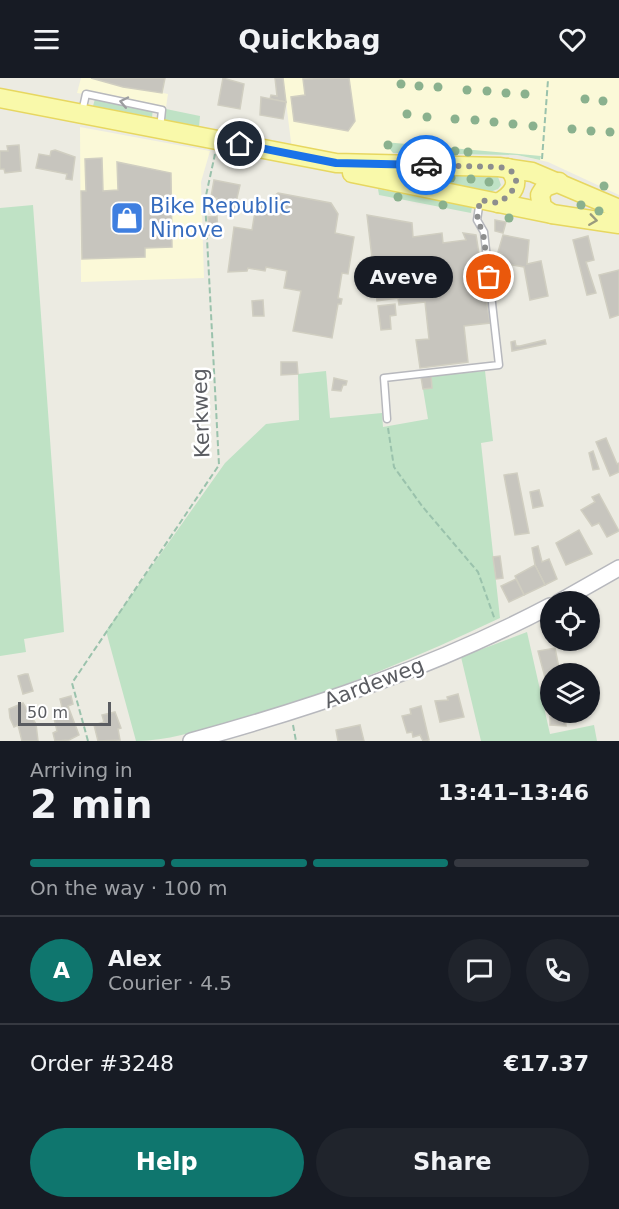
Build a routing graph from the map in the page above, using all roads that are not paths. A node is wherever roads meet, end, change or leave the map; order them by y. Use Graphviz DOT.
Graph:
graph roads {
  1 [pos="0,98"];
  2 [pos="0,105"];
  3 [pos="508,168"];
  4 [pos="559,182"];
  5 [pos="489,201"];
  6 [pos="619,209"];
  7 [pos="552,214"];
  8 [pos="619,224"];
  9 [pos="387,419"];
  10 [pos="619,568"];
  11 [pos="578,591"];
  12 [pos="540,611"];
  13 [pos="191,741"];
  3 -- 1 [label="main road, one-way"];
  2 -- 5 [label="main road"];
  3 -- 4 [label="main road"];
  3 -- 5 [label="main road"];
  4 -- 6 [label="main road"];
  4 -- 7 [label="main road"];
  5 -- 7 [label="main road"];
  5 -- 9 [label="lane"];
  7 -- 8 [label="main road, one-way"];
  10 -- 11 [label="street"];
  12 -- 13 [label="street, Aardeweg"];
}
